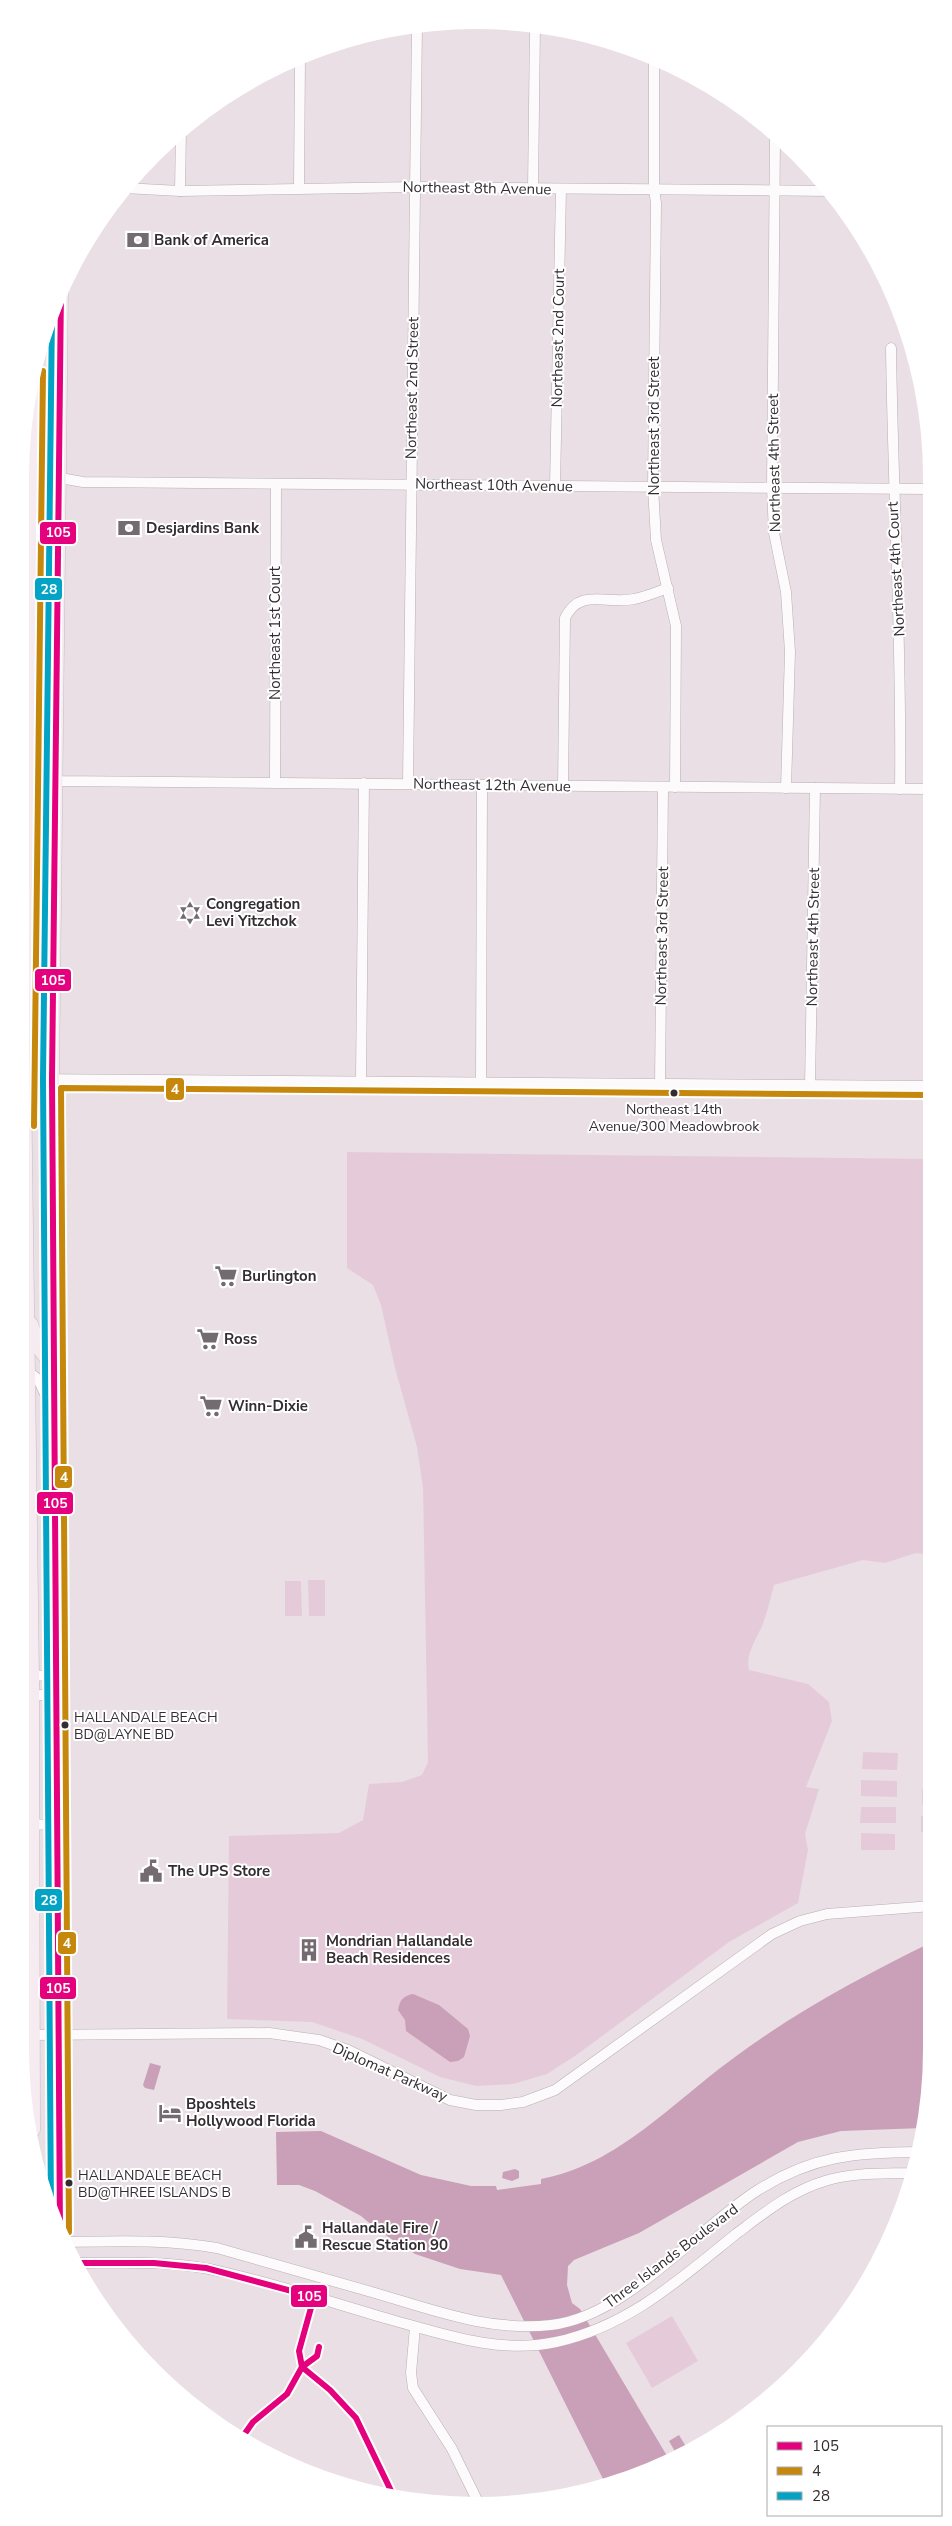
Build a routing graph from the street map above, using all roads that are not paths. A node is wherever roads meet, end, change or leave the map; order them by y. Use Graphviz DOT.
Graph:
graph roads {
  1 [pos="417,33"];
  2 [pos="535,33"];
  3 [pos="300,65"];
  4 [pos="654,66"];
  5 [pos="181,140"];
  6 [pos="775,144"];
  7 [pos="299,187"];
  8 [pos="415,187"];
  9 [pos="134,189"];
  10 [pos="533,189"];
  11 [pos="561,189"];
  12 [pos="654,189"];
  13 [pos="775,190"];
  14 [pos="180,191"];
  15 [pos="820,191"];
  16 [pos="61,310"];
  17 [pos="891,348"];
  18 [pos="29,463"];
  19 [pos="60,478"];
  20 [pos="276,484"];
  21 [pos="410,484"];
  22 [pos="556,486"];
  23 [pos="653,487"];
  24 [pos="772,488"];
  25 [pos="893,489"];
  26 [pos="923,490"];
  27 [pos="668,588"];
  28 [pos="29,687"];
  29 [pos="55,781"];
  30 [pos="29,782"];
  31 [pos="275,782"];
  32 [pos="364,782"];
  33 [pos="408,783"];
  34 [pos="482,787"];
  35 [pos="563,787"];
  36 [pos="663,788"];
  37 [pos="675,788"];
  38 [pos="786,788"];
  39 [pos="815,788"];
  40 [pos="900,789"];
  41 [pos="923,789"];
  42 [pos="54,877"];
  43 [pos="29,1078"];
  44 [pos="52,1079"];
  45 [pos="361,1080"];
  46 [pos="481,1081"];
  47 [pos="660,1084"];
  48 [pos="810,1086"];
  49 [pos="923,1086"];
  50 [pos="29,1318"];
  51 [pos="54,1369"];
  52 [pos="29,1375"];
  53 [pos="54,1417"];
  54 [pos="29,1676"];
  55 [pos="56,1676"];
  56 [pos="56,1693"];
  57 [pos="29,1697"];
  58 [pos="29,1824"];
  59 [pos="58,1825"];
  60 [pos="923,1907"];
  61 [pos="29,1930"];
  62 [pos="59,2034"];
  63 [pos="32,2035"];
  64 [pos="33,2106"];
  65 [pos="911,2152"];
  66 [pos="906,2173"];
  67 [pos="60,2213"];
  68 [pos="72,2242"];
  69 [pos="83,2263"];
  70 [pos="415,2326"];
  71 [pos="476,2497"];
  1 -- 8 [label="street, Northeast 2nd Street"];
  2 -- 10 [label="street"];
  3 -- 7 [label="street"];
  4 -- 12 [label="street, Northeast 3rd Street"];
  5 -- 14 [label="street"];
  6 -- 13 [label="street, Northeast 4th Street"];
  7 -- 8 [label="street, Northeast 8th Avenue"];
  7 -- 14 [label="street, Northeast 8th Avenue"];
  8 -- 10 [label="street, Northeast 8th Avenue"];
  8 -- 21 [label="street, Northeast 2nd Street"];
  9 -- 14 [label="street, Northeast 8th Avenue"];
  10 -- 11 [label="street, Northeast 8th Avenue"];
  11 -- 12 [label="street, Northeast 8th Avenue"];
  11 -- 22 [label="street, Northeast 2nd Court"];
  12 -- 13 [label="street, Northeast 8th Avenue"];
  12 -- 23 [label="street, Northeast 3rd Street"];
  13 -- 15 [label="street, Northeast 8th Avenue"];
  13 -- 24 [label="street, Northeast 4th Street"];
  16 -- 19 [label="main road"];
  17 -- 25 [label="street, Northeast 4th Court"];
  18 -- 19 [label="street"];
  19 -- 20 [label="street, Northeast 10th Avenue"];
  19 -- 29 [label="main road"];
  20 -- 21 [label="street, Northeast 10th Avenue"];
  20 -- 31 [label="street, Northeast 1st Court"];
  21 -- 22 [label="street, Northeast 10th Avenue"];
  21 -- 33 [label="street, Northeast 2nd Street"];
  22 -- 23 [label="street, Northeast 10th Avenue"];
  23 -- 24 [label="street, Northeast 10th Avenue"];
  23 -- 27 [label="street, Northeast 3rd Street"];
  24 -- 25 [label="street, Northeast 10th Avenue"];
  24 -- 38 [label="street, Northeast 4th Street"];
  25 -- 26 [label="street, Northeast 10th Avenue"];
  25 -- 40 [label="street, Northeast 4th Court"];
  27 -- 35 [label="street"];
  27 -- 37 [label="street, Northeast 3rd Street"];
  28 -- 29 [label="street"];
  28 -- 30 [label="main road"];
  29 -- 31 [label="street, Northeast 12th Avenue"];
  29 -- 42 [label="main road"];
  30 -- 42 [label="main road"];
  31 -- 32 [label="street, Northeast 12th Avenue"];
  32 -- 33 [label="street, Northeast 12th Avenue"];
  32 -- 45 [label="street"];
  33 -- 34 [label="street, Northeast 12th Avenue"];
  34 -- 35 [label="street, Northeast 12th Avenue"];
  34 -- 46 [label="street"];
  35 -- 36 [label="street, Northeast 12th Avenue"];
  36 -- 37 [label="street, Northeast 12th Avenue"];
  36 -- 47 [label="street, Northeast 3rd Street"];
  37 -- 38 [label="street, Northeast 12th Avenue"];
  38 -- 39 [label="street, Northeast 12th Avenue"];
  39 -- 40 [label="street, Northeast 12th Avenue"];
  39 -- 48 [label="street, Northeast 4th Street"];
  40 -- 41 [label="street, Northeast 12th Avenue"];
  42 -- 44 [label="main road"];
  43 -- 44 [label="street"];
  44 -- 45 [label="street"];
  44 -- 51 [label="main road"];
  45 -- 46 [label="street"];
  46 -- 47 [label="street"];
  47 -- 48 [label="street"];
  48 -- 49 [label="street"];
  50 -- 51 [label="main road"];
  51 -- 53 [label="main road"];
  52 -- 53 [label="street"];
  53 -- 55 [label="main road"];
  54 -- 55 [label="street"];
  55 -- 56 [label="main road"];
  56 -- 57 [label="street"];
  56 -- 59 [label="main road"];
  58 -- 59 [label="street"];
  59 -- 62 [label="main road"];
  60 -- 62 [label="street, Diplomat Parkway"];
  61 -- 63 [label="main road"];
  62 -- 63 [label="street, Diplomat Parkway"];
  62 -- 67 [label="main road"];
  63 -- 64 [label="main road"];
  65 -- 68 [label="street, Three Islands Boulevard"];
  66 -- 70 [label="street, Three Islands Boulevard"];
  69 -- 70 [label="street, Three Islands Boulevard"];
  70 -- 71 [label="street"];
}
